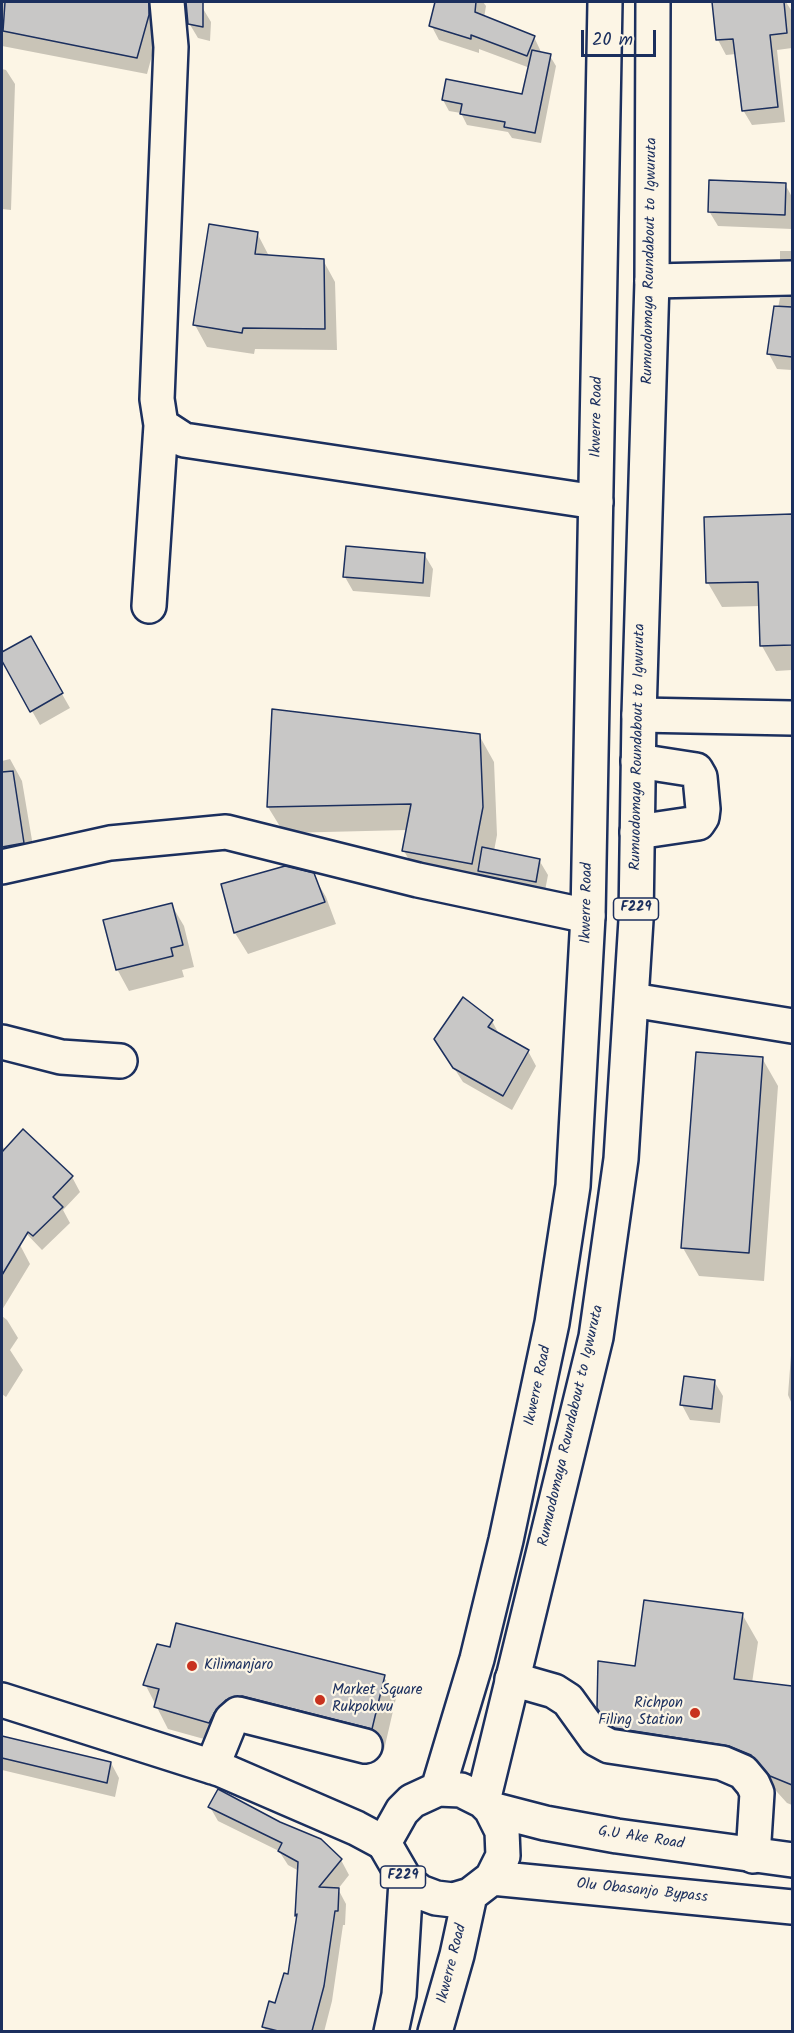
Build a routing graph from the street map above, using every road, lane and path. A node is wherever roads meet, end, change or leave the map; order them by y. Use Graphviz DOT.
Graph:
graph roads {
  1 [pos="167,2"];
  2 [pos="605,2"];
  3 [pos="636,2"];
  4 [pos="653,2"];
  5 [pos="792,278"];
  6 [pos="652,281"];
  7 [pos="161,425"];
  8 [pos="596,502"];
  9 [pos="149,606"];
  10 [pos="639,715"];
  11 [pos="792,718"];
  12 [pos="638,761"];
  13 [pos="637,832"];
  14 [pos="2,867"];
  15 [pos="588,916"];
  16 [pos="632,1000"];
  17 [pos="792,1026"];
  18 [pos="2,1042"];
  19 [pos="120,1061"];
  20 [pos="512,1680"];
  21 [pos="2,1700"];
  22 [pos="365,1746"];
  23 [pos="212,1767"];
  24 [pos="438,1789"];
  25 [pos="487,1805"];
  26 [pos="384,1843"];
  27 [pos="753,1856"];
  28 [pos="792,1860"];
  29 [pos="406,1881"];
  30 [pos="481,1887"];
  31 [pos="792,1907"];
  32 [pos="391,2031"];
  33 [pos="435,2031"];
  1 -- 7 [label="main road"];
  2 -- 8 [label="main road, Ikwerre Road"];
  3 -- 6 [label="main road"];
  4 -- 6 [label="main road, Rumuodomaya Roundabout to Igwuruta / F229"];
  5 -- 6 [label="main road"];
  6 -- 10 [label="main road, Rumuodomaya Roundabout to Igwuruta / F229"];
  7 -- 8 [label="main road"];
  7 -- 9 [label="main road"];
  8 -- 15 [label="main road, Ikwerre Road"];
  10 -- 11 [label="main road"];
  10 -- 12 [label="main road, Rumuodomaya Roundabout to Igwuruta / F229"];
  12 -- 13 [label="main road, Rumuodomaya Roundabout to Igwuruta / F229"];
  12 -- 13 [label="main road"];
  13 -- 16 [label="main road, Rumuodomaya Roundabout to Igwuruta / F229"];
  14 -- 15 [label="main road"];
  15 -- 24 [label="main road, Ikwerre Road"];
  16 -- 17 [label="main road"];
  16 -- 20 [label="main road, Rumuodomaya Roundabout to Igwuruta / F229"];
  18 -- 19 [label="main road"];
  20 -- 25 [label="main road, Rumuodomaya Roundabout to Igwuruta / F229"];
  20 -- 27 [label="main road"];
  21 -- 23 [label="main road"];
  22 -- 23 [label="main road"];
  23 -- 26 [label="main road"];
  24 -- 25 [label="main road"];
  24 -- 26 [label="main road"];
  25 -- 27 [label="main road, G.U Ake Road"];
  25 -- 30 [label="main road"];
  26 -- 29 [label="main road, F229"];
  27 -- 28 [label="main road, G.U Ake Road"];
  29 -- 30 [label="main road, F229"];
  29 -- 32 [label="main road, F229"];
  30 -- 31 [label="main road, Olu Obasanjo Bypass"];
  30 -- 33 [label="main road, Ikwerre Road"];
}
